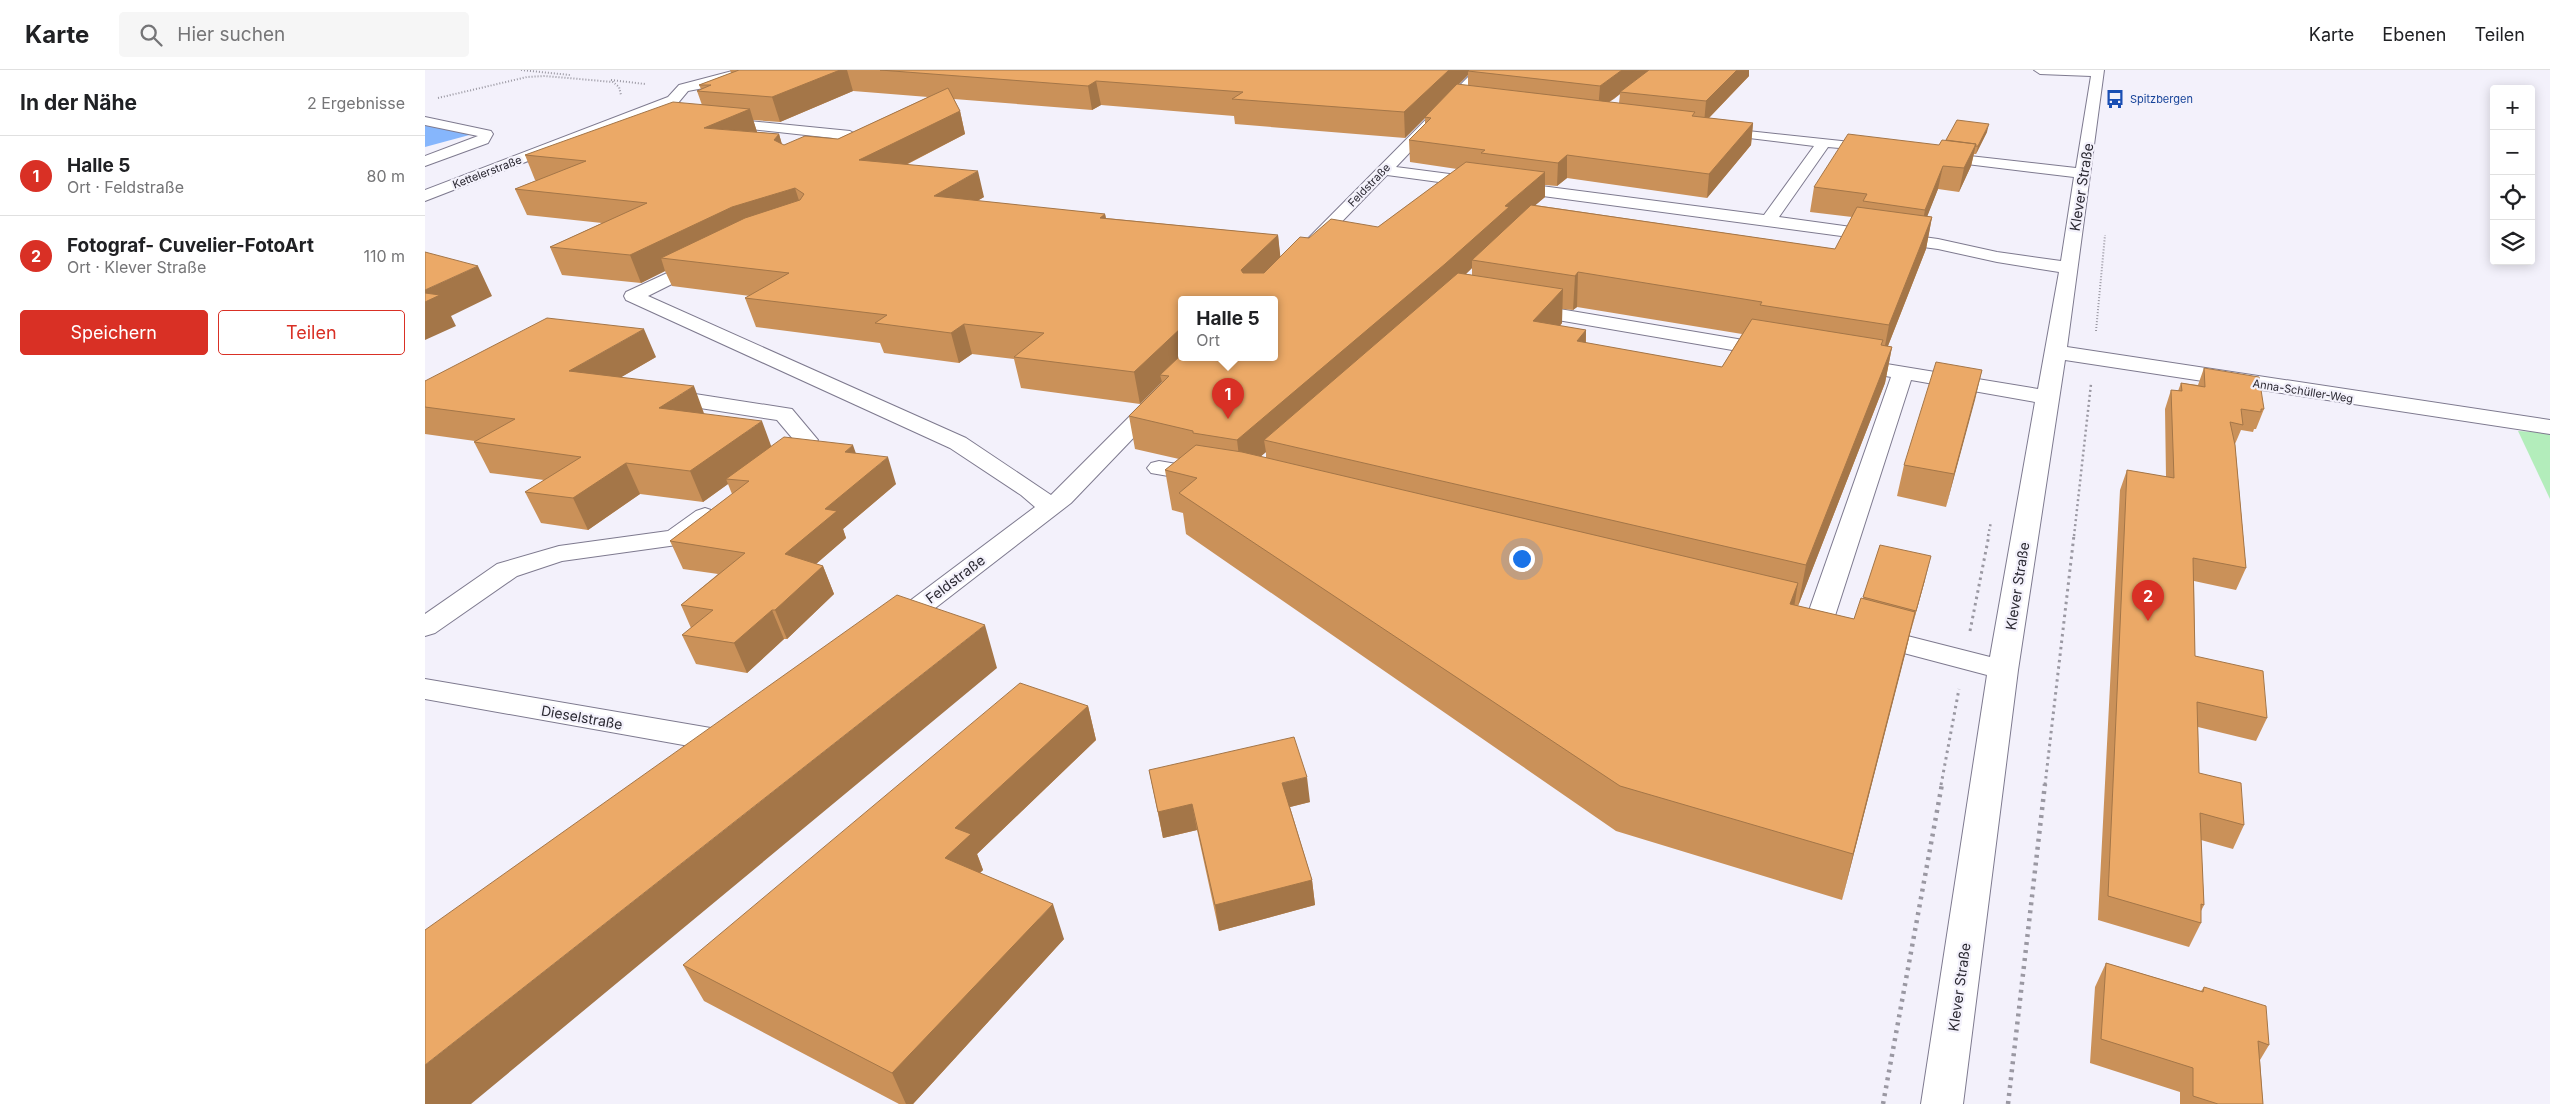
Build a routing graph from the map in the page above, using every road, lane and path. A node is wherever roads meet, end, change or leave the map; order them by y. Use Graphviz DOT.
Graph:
graph roads {
  1 [pos="521,70"];
  2 [pos="748,70"];
  3 [pos="1482,70"];
  4 [pos="2040,70"];
  5 [pos="2098,71"];
  6 [pos="684,88"];
  7 [pos="433,99"];
  8 [pos="617,99"];
  9 [pos="636,114"];
  10 [pos="665,117"];
  11 [pos="425,121"];
  12 [pos="703,121"];
  13 [pos="1699,128"];
  14 [pos="1824,142"];
  15 [pos="1894,151"];
  16 [pos="1922,154"];
  17 [pos="808,155"];
  18 [pos="425,162"];
  19 [pos="1383,170"];
  20 [pos="2083,173"];
  21 [pos="1563,193"];
  22 [pos="425,196"];
  23 [pos="1549,206"];
  24 [pos="1768,221"];
  25 [pos="2105,228"];
  26 [pos="721,252"];
  27 [pos="2068,268"];
  28 [pos="1260,296"];
  29 [pos="1503,306"];
  30 [pos="2057,352"];
  31 [pos="1795,354"];
  32 [pos="2093,359"];
  33 [pos="1197,361"];
  34 [pos="1834,361"];
  35 [pos="1903,372"];
  36 [pos="653,395"];
  37 [pos="2047,397"];
  38 [pos="2550,427"];
  39 [pos="1159,468"];
  40 [pos="760,475"];
  41 [pos="1227,480"];
  42 [pos="721,503"];
  43 [pos="1050,507"];
  44 [pos="1992,516"];
  45 [pos="425,627"];
  46 [pos="871,643"];
  47 [pos="1964,660"];
  48 [pos="2003,670"];
  49 [pos="425,689"];
  50 [pos="707,767"];
  51 [pos="1883,1104"];
  52 [pos="1942,1104"];
  53 [pos="2008,1104"];
  1 -- 6 [label="path"];
  2 -- 6 [label="street"];
  3 -- 19 [label="street, Feldstraße"];
  4 -- 5 [label="street"];
  5 -- 20 [label="street, Klever Straße"];
  6 -- 9 [label="street, Kettelerstraße"];
  7 -- 8 [label="path"];
  9 -- 10 [label="street"];
  9 -- 22 [label="street, Kettelerstraße"];
  11 -- 18 [label="street"];
  12 -- 17 [label="street"];
  13 -- 14 [label="street"];
  14 -- 15 [label="street"];
  14 -- 24 [label="street"];
  16 -- 20 [label="street"];
  19 -- 21 [label="street"];
  19 -- 28 [label="street, Feldstraße"];
  20 -- 27 [label="street, Klever Straße"];
  21 -- 23 [label="street"];
  21 -- 24 [label="street"];
  24 -- 27 [label="street"];
  25 -- 32 [label="path"];
  26 -- 43 [label="street"];
  27 -- 30 [label="street, Klever Straße"];
  29 -- 31 [label="street"];
  30 -- 32 [label="street, Anna-Schüller-Weg"];
  30 -- 37 [label="street, Klever Straße"];
  32 -- 38 [label="street, Anna-Schüller-Weg"];
  32 -- 53 [label="path"];
  33 -- 43 [label="street, Feldstraße"];
  34 -- 35 [label="street"];
  35 -- 37 [label="street"];
  35 -- 47 [label="street"];
  36 -- 40 [label="street"];
  37 -- 48 [label="street, Klever Straße"];
  39 -- 41 [label="street"];
  42 -- 45 [label="street"];
  43 -- 46 [label="street, Feldstraße"];
  44 -- 47 [label="path"];
  47 -- 48 [label="street"];
  47 -- 51 [label="path"];
  48 -- 52 [label="street, Klever Straße"];
  49 -- 50 [label="street, Dieselstraße"];
}
